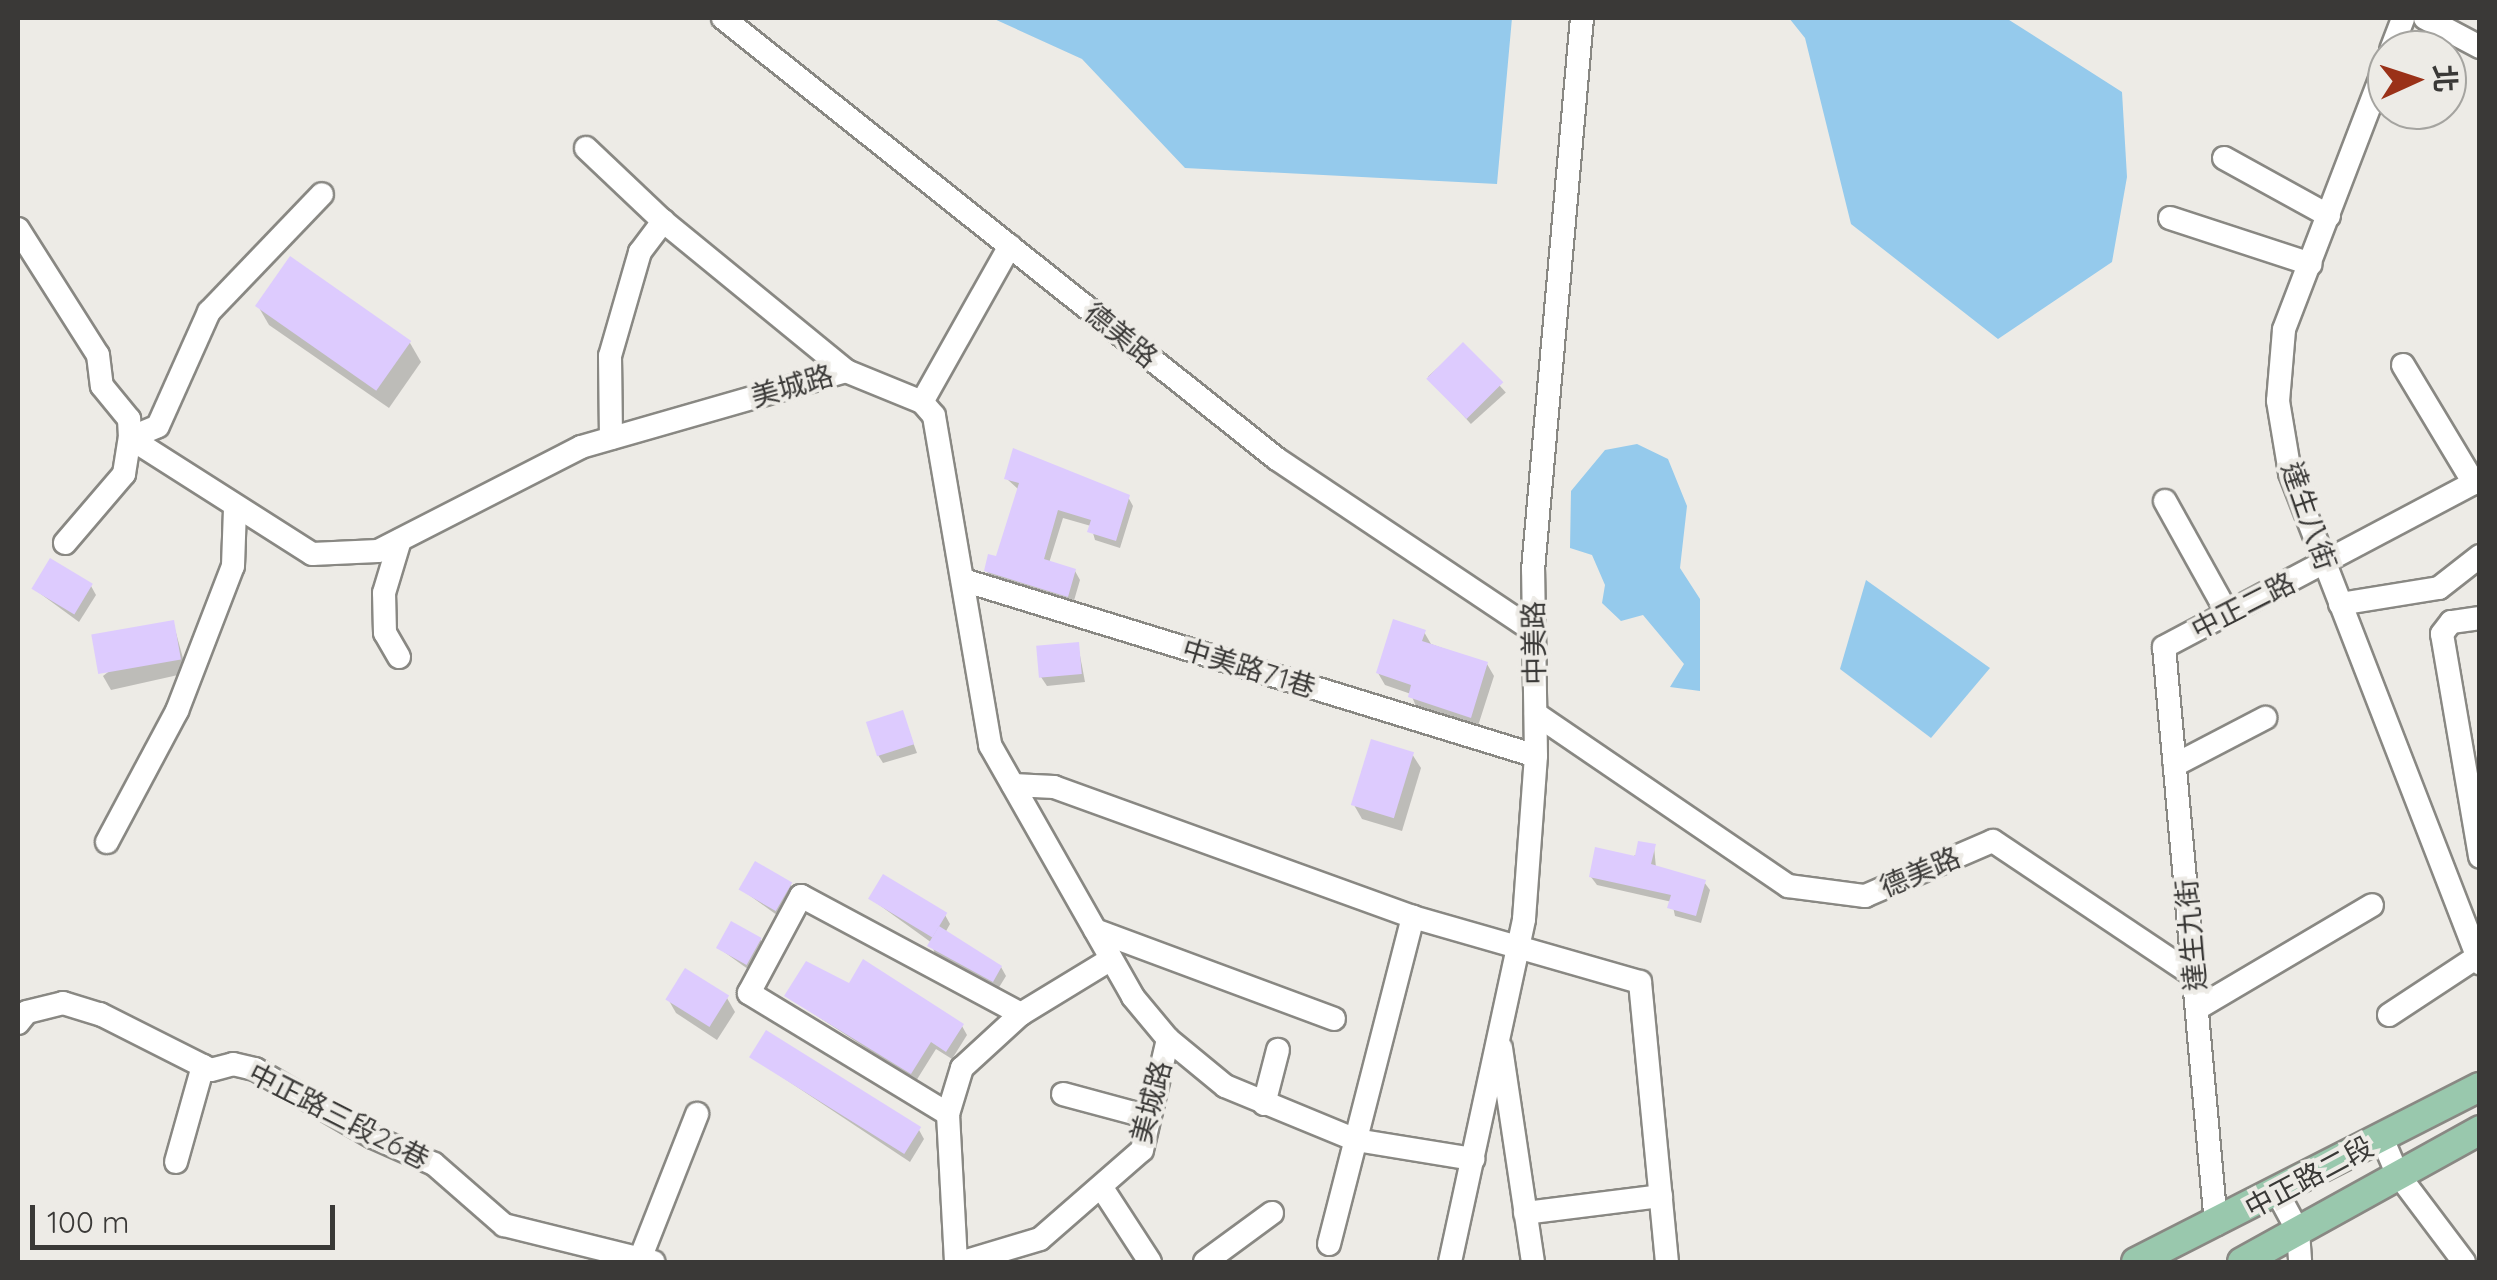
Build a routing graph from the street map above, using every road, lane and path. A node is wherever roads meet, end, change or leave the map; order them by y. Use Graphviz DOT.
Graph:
graph roads {
  1 [pos="723,18"];
  2 [pos="1582,18"];
  3 [pos="2425,18"];
  4 [pos="2480,47"];
  5 [pos="2367,114"];
  6 [pos="586,148"];
  7 [pos="2224,158"];
  8 [pos="322,194"];
  9 [pos="2329,216"];
  10 [pos="2170,218"];
  11 [pos="663,221"];
  12 [pos="18,229"];
  13 [pos="1010,246"];
  14 [pos="2312,264"];
  15 [pos="2403,365"];
  16 [pos="846,371"];
  17 [pos="922,402"];
  18 [pos="130,438"];
  19 [pos="611,438"];
  20 [pos="2477,481"];
  21 [pos="2165,502"];
  22 [pos="235,509"];
  23 [pos="400,540"];
  24 [pos="65,543"];
  25 [pos="2480,556"];
  26 [pos="2324,564"];
  27 [pos="963,580"];
  28 [pos="2340,604"];
  29 [pos="2228,614"];
  30 [pos="2480,618"];
  31 [pos="1534,630"];
  32 [pos="2164,647"];
  33 [pos="399,657"];
  34 [pos="1536,714"];
  35 [pos="2265,718"];
  36 [pos="1536,756"];
  37 [pos="2175,765"];
  38 [pos="1013,785"];
  39 [pos="107,842"];
  40 [pos="2480,858"];
  41 [pos="2372,905"];
  42 [pos="1413,917"];
  43 [pos="1095,930"];
  44 [pos="1518,949"];
  45 [pos="1111,959"];
  46 [pos="2478,960"];
  47 [pos="2196,976"];
  48 [pos="2198,1008"];
  49 [pos="1021,1014"];
  50 [pos="2389,1015"];
  51 [pos="1334,1019"];
  52 [pos="18,1023"];
  53 [pos="1499,1035"];
  54 [pos="1168,1039"];
  55 [pos="1278,1050"];
  56 [pos="203,1066"];
  57 [pos="2480,1088"];
  58 [pos="1062,1094"];
  59 [pos="1264,1104"];
  60 [pos="697,1114"];
  61 [pos="948,1114"];
  62 [pos="1149,1117"];
  63 [pos="2480,1130"];
  64 [pos="2382,1138"];
  65 [pos="1356,1140"];
  66 [pos="1473,1159"];
  67 [pos="176,1162"];
  68 [pos="2397,1173"];
  69 [pos="1102,1188"];
  70 [pos="2278,1194"];
  71 [pos="1660,1196"];
  72 [pos="1272,1213"];
  73 [pos="1526,1214"];
  74 [pos="2216,1224"];
  75 [pos="2298,1231"];
  76 [pos="1329,1244"];
  77 [pos="647,1261"];
  78 [pos="960,1262"];
  79 [pos="1150,1262"];
  80 [pos="1205,1262"];
  81 [pos="1450,1262"];
  82 [pos="1533,1262"];
  83 [pos="1667,1262"];
  84 [pos="2136,1262"];
  85 [pos="2242,1262"];
  86 [pos="2300,1262"];
  87 [pos="2464,1262"];
  1 -- 13 [label="street, 德美路"];
  2 -- 31 [label="street, 中美路"];
  3 -- 4 [label="street"];
  5 -- 9 [label="street, 達生八街"];
  6 -- 11 [label="street"];
  7 -- 9 [label="street"];
  8 -- 18 [label="street"];
  9 -- 14 [label="street, 達生八街"];
  10 -- 14 [label="street"];
  11 -- 16 [label="street"];
  11 -- 19 [label="street"];
  12 -- 18 [label="street"];
  13 -- 17 [label="street"];
  13 -- 31 [label="street, 德美路"];
  14 -- 26 [label="street, 達生八街"];
  15 -- 20 [label="street"];
  16 -- 17 [label="street, 美城路"];
  16 -- 19 [label="street, 美城路"];
  17 -- 27 [label="street, 美城路"];
  18 -- 22 [label="street, 美城路"];
  18 -- 24 [label="street"];
  19 -- 23 [label="street, 美城路"];
  20 -- 26 [label="street, 中正二路"];
  21 -- 29 [label="street"];
  22 -- 23 [label="street, 美城路"];
  22 -- 39 [label="street"];
  23 -- 33 [label="street"];
  25 -- 28 [label="street"];
  26 -- 28 [label="street, 達生八街"];
  26 -- 29 [label="street, 中正二路"];
  27 -- 36 [label="street, 中美路71巷"];
  27 -- 38 [label="street, 美城路"];
  28 -- 46 [label="street, 達生八街"];
  29 -- 32 [label="street, 中正二路"];
  30 -- 40 [label="street"];
  31 -- 34 [label="street, 中美路"];
  32 -- 37 [label="street, 達生九街"];
  34 -- 36 [label="street, 中美路"];
  34 -- 47 [label="street, 德美路"];
  35 -- 37 [label="street"];
  36 -- 44 [label="street, 中美路"];
  37 -- 47 [label="street, 達生九街"];
  38 -- 42 [label="street"];
  38 -- 43 [label="street, 美城路"];
  41 -- 48 [label="street"];
  42 -- 44 [label="street"];
  42 -- 65 [label="street"];
  43 -- 45 [label="street, 美城路"];
  43 -- 51 [label="street"];
  44 -- 53 [label="street, 中美路"];
  44 -- 71 [label="street"];
  45 -- 49 [label="street"];
  45 -- 54 [label="street, 美城路"];
  46 -- 50 [label="street"];
  47 -- 48 [label="street, 達生九街"];
  48 -- 74 [label="street, 達生九街"];
  49 -- 61 [label="street"];
  49 -- 61 [label="street"];
  52 -- 56 [label="street, 中正路三段26巷"];
  53 -- 66 [label="street, 中美路"];
  53 -- 73 [label="street"];
  54 -- 59 [label="street"];
  54 -- 62 [label="street, 美城路"];
  55 -- 59 [label="street"];
  56 -- 67 [label="street"];
  56 -- 77 [label="street, 中正路三段26巷"];
  57 -- 64 [label="main road, 中正路二段"];
  58 -- 62 [label="street"];
  59 -- 65 [label="street"];
  60 -- 77 [label="street"];
  61 -- 78 [label="street"];
  62 -- 69 [label="street, 美城路"];
  63 -- 68 [label="main road, 中正路二段"];
  64 -- 68 [label="street"];
  64 -- 70 [label="main road, 中正路二段"];
  65 -- 66 [label="street"];
  65 -- 76 [label="street"];
  66 -- 81 [label="street, 中美路"];
  68 -- 75 [label="main road, 中正路二段"];
  68 -- 87 [label="street"];
  69 -- 78 [label="street, 美城路"];
  69 -- 79 [label="street"];
  70 -- 74 [label="main road, 中正路二段"];
  70 -- 75 [label="street"];
  71 -- 73 [label="street"];
  71 -- 83 [label="street"];
  72 -- 80 [label="street"];
  73 -- 82 [label="street"];
  74 -- 84 [label="main road, 中正路二段"];
  75 -- 85 [label="main road, 中正路二段"];
  75 -- 86 [label="street"];
}
